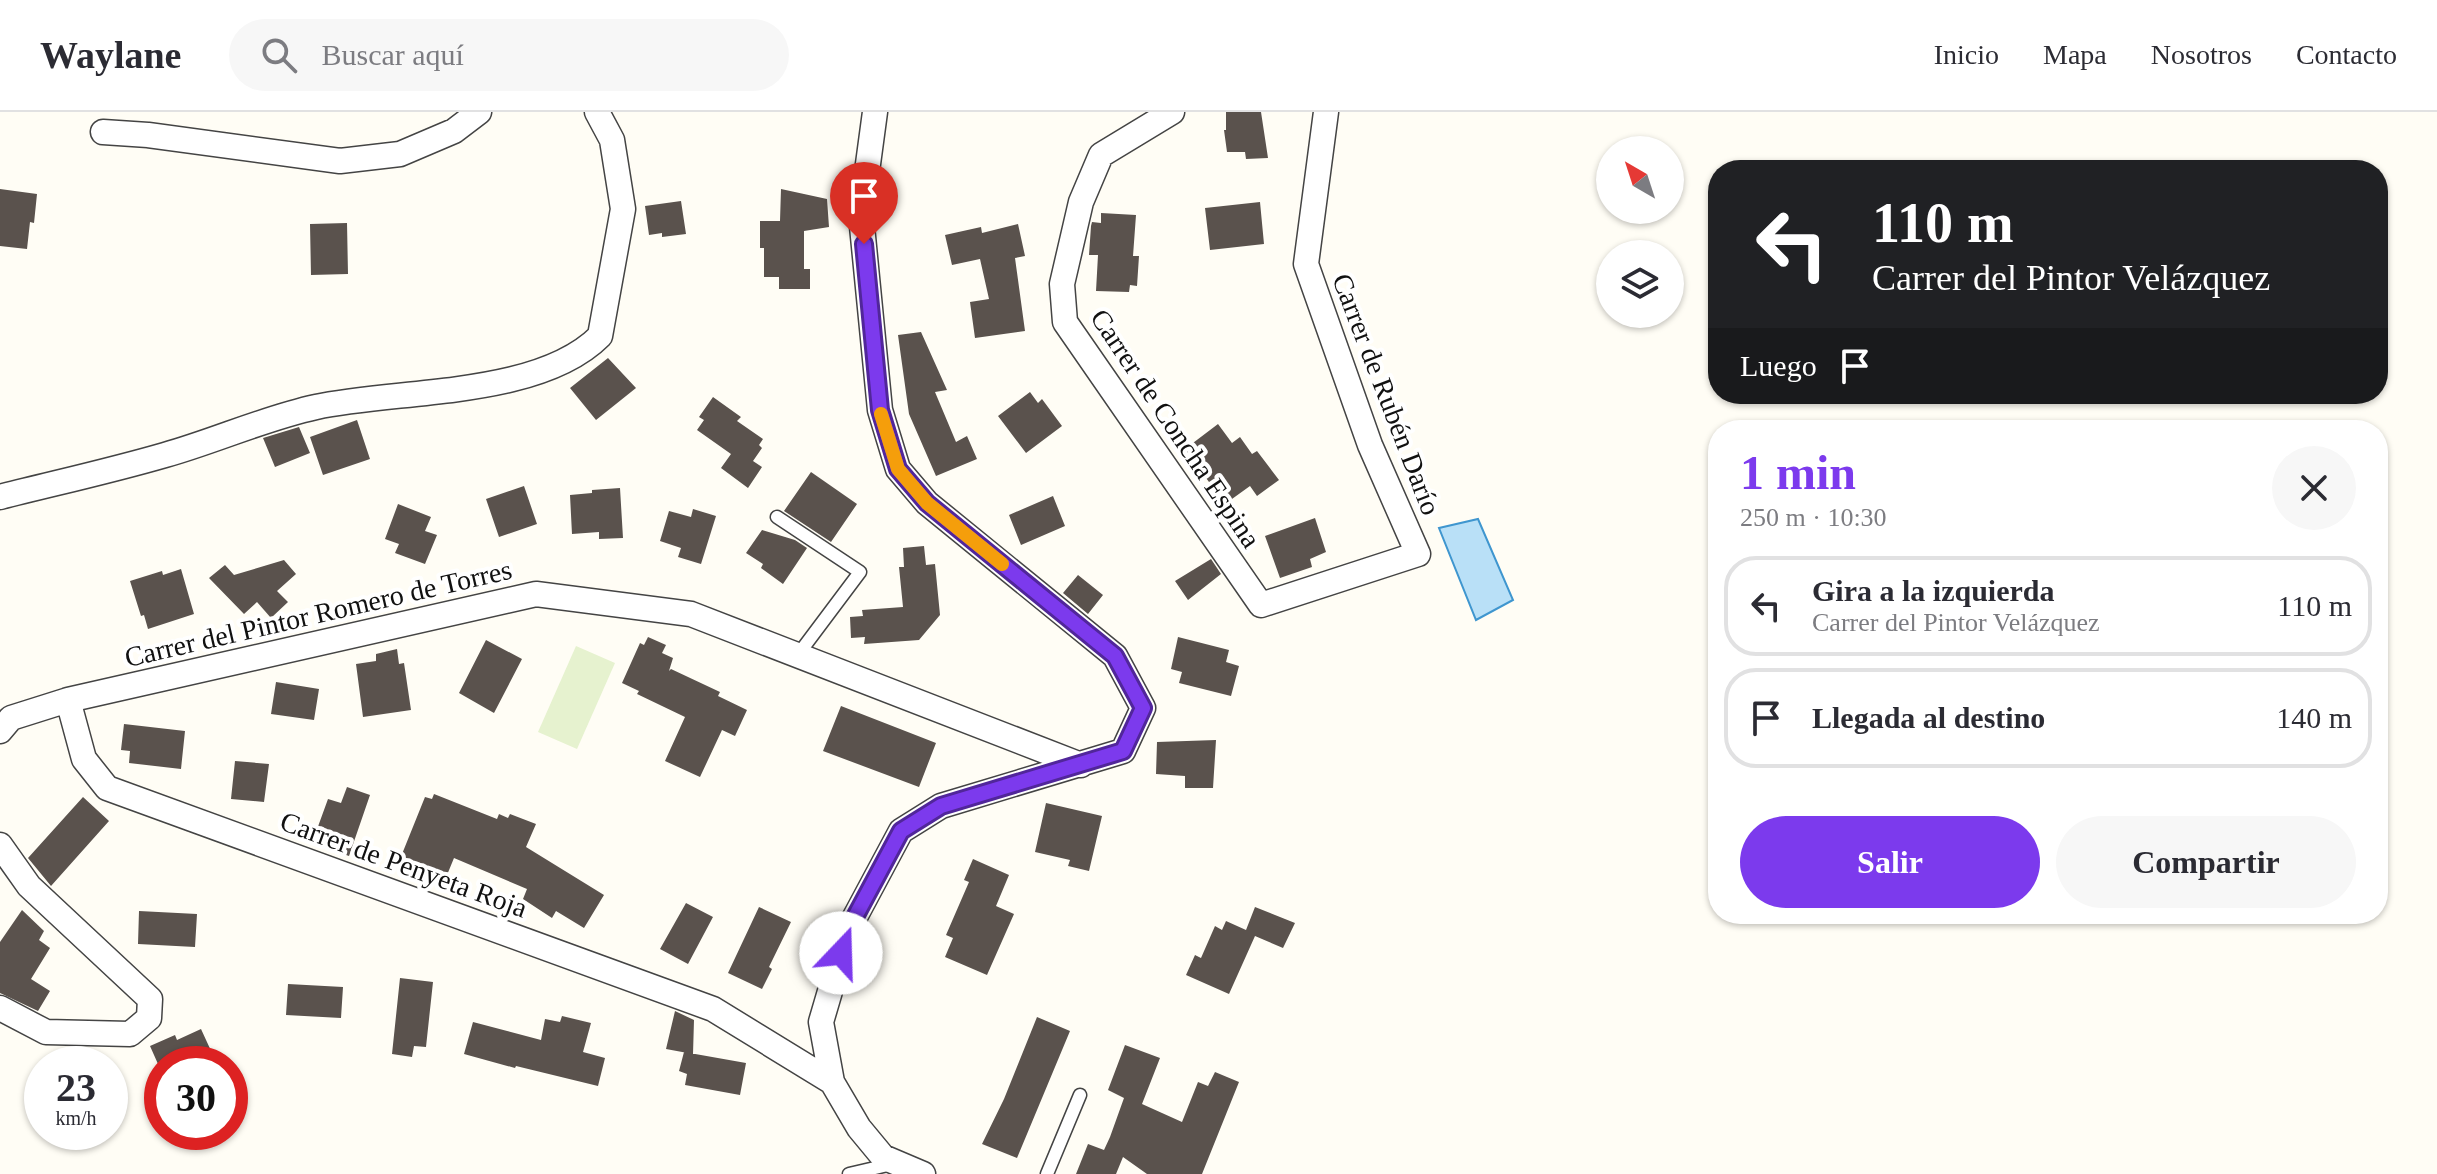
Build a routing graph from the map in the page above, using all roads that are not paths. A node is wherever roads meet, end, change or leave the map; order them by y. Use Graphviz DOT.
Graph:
graph roads {
  1 [pos="479,112"];
  2 [pos="597,112"];
  3 [pos="875,112"];
  4 [pos="1172,112"];
  5 [pos="1326,112"];
  6 [pos="103,132"];
  7 [pos="0,497"];
  8 [pos="777,517"];
  9 [pos="1418,554"];
  10 [pos="797,656"];
  11 [pos="68,700"];
  12 [pos="0,731"];
  13 [pos="1081,765"];
  14 [pos="0,845"];
  15 [pos="0,1008"];
  16 [pos="832,1082"];
  17 [pos="1080,1095"];
  18 [pos="894,1164"];
  19 [pos="849,1174"];
  20 [pos="923,1174"];
  21 [pos="1047,1174"];
  1 -- 6 [label="street"];
  2 -- 7 [label="street"];
  3 -- 13 [label="street"];
  4 -- 9 [label="street, Carrer de Concha Espina"];
  5 -- 9 [label="street, Carrer de Rubén Darío"];
  8 -- 10 [label="lane"];
  10 -- 11 [label="street, Carrer del Pintor Romero de Torres"];
  10 -- 13 [label="street, Carrer del Pintor Romero de Torres"];
  11 -- 12 [label="street"];
  11 -- 16 [label="street, Carrer de Penyeta Roja"];
  13 -- 16 [label="street"];
  14 -- 15 [label="street"];
  16 -- 18 [label="street"];
  17 -- 21 [label="lane"];
  18 -- 19 [label="lane"];
  18 -- 20 [label="street"];
}
